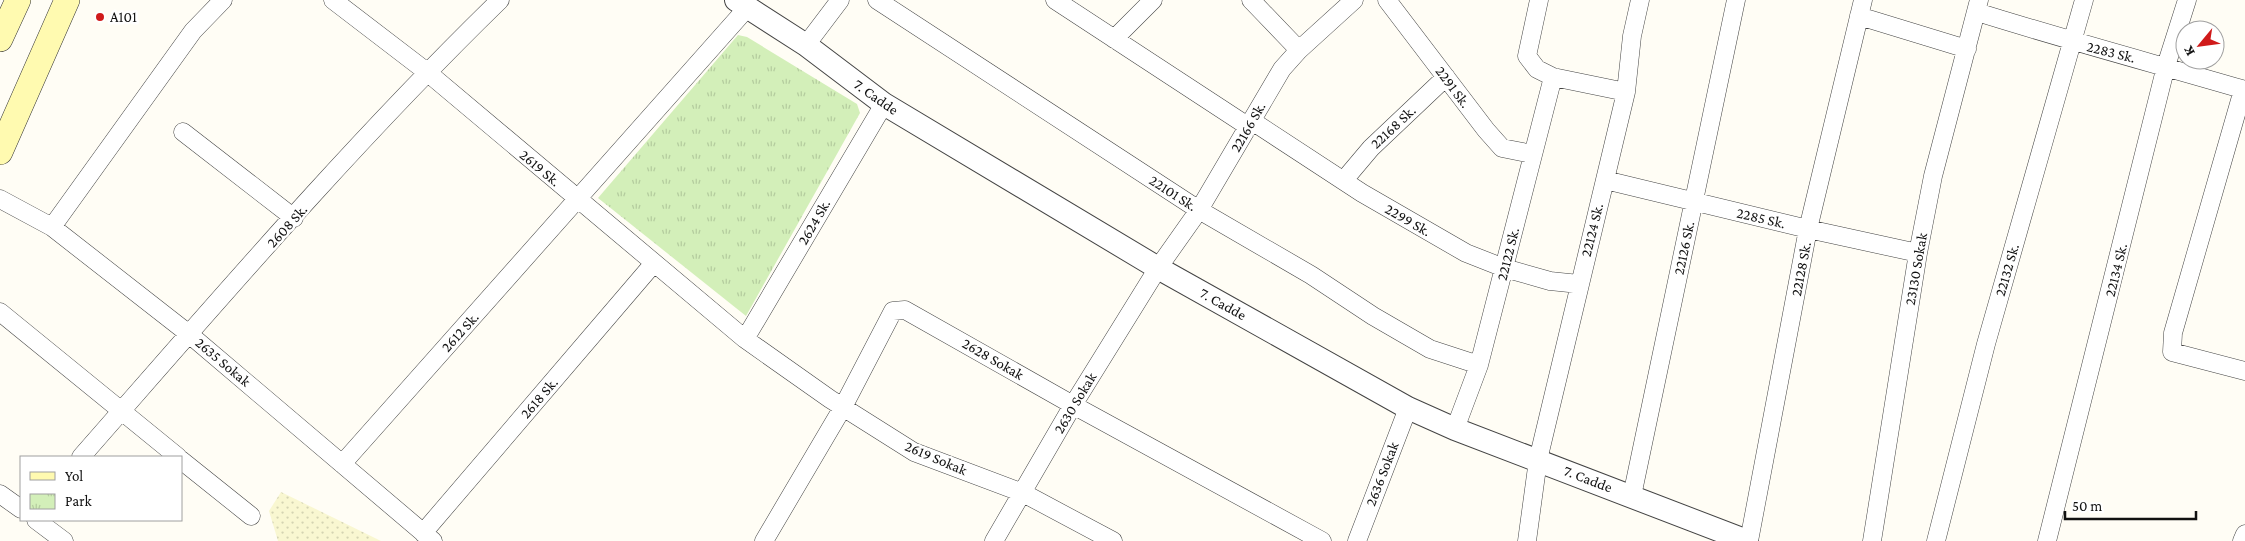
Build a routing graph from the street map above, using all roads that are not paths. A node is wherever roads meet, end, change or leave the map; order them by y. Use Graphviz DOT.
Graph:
graph roads {
  1 [pos="18,0"];
  2 [pos="66,0"];
  3 [pos="223,0"];
  4 [pos="333,0"];
  5 [pos="500,0"];
  6 [pos="840,0"];
  7 [pos="877,0"];
  8 [pos="1055,0"];
  9 [pos="1153,0"];
  10 [pos="1251,0"];
  11 [pos="1354,0"];
  12 [pos="1387,0"];
  13 [pos="1538,0"];
  14 [pos="1640,0"];
  15 [pos="1736,0"];
  16 [pos="2084,0"];
  17 [pos="2187,0"];
  18 [pos="741,4"];
  19 [pos="1978,6"];
  20 [pos="1861,8"];
  21 [pos="0,39"];
  22 [pos="1114,39"];
  23 [pos="2072,42"];
  24 [pos="806,45"];
  25 [pos="1967,49"];
  26 [pos="1299,50"];
  27 [pos="2166,66"];
  28 [pos="427,72"];
  29 [pos="1554,77"];
  30 [pos="1446,78"];
  31 [pos="2244,90"];
  32 [pos="1626,92"];
  33 [pos="884,104"];
  34 [pos="1251,124"];
  35 [pos="183,132"];
  36 [pos="0,152"];
  37 [pos="1532,154"];
  38 [pos="1344,180"];
  39 [pos="1605,180"];
  40 [pos="0,199"];
  41 [pos="578,200"];
  42 [pos="1694,202"];
  43 [pos="1199,210"];
  44 [pos="294,218"];
  45 [pos="52,228"];
  46 [pos="1808,229"];
  47 [pos="1918,253"];
  48 [pos="654,263"];
  49 [pos="1158,268"];
  50 [pos="1504,268"];
  51 [pos="1579,284"];
  52 [pos="0,312"];
  53 [pos="189,334"];
  54 [pos="745,339"];
  55 [pos="1479,365"];
  56 [pos="2245,371"];
  57 [pos="1073,405"];
  58 [pos="844,407"];
  59 [pos="1408,408"];
  60 [pos="121,411"];
  61 [pos="1456,429"];
  62 [pos="81,456"];
  63 [pos="177,456"];
  64 [pos="1538,460"];
  65 [pos="182,461"];
  66 [pos="342,464"];
  67 [pos="1022,493"];
  68 [pos="0,494"];
  69 [pos="1632,496"];
  70 [pos="20,508"];
  71 [pos="250,516"];
  72 [pos="37,521"];
  73 [pos="2245,534"];
  74 [pos="428,537"];
  75 [pos="1532,540"];
  76 [pos="64,541"];
  77 [pos="764,541"];
  78 [pos="994,541"];
  79 [pos="1112,541"];
  80 [pos="1322,541"];
  81 [pos="1357,541"];
  82 [pos="1748,541"];
  83 [pos="1872,541"];
  84 [pos="1936,541"];
  85 [pos="2047,541"];
  86 [pos="2242,541"];
  1 -- 21 [label="main road"];
  2 -- 36 [label="main road"];
  3 -- 45 [label="street"];
  4 -- 28 [label="street, 2619 Sk."];
  5 -- 28 [label="street, 2608 Sk."];
  6 -- 24 [label="street"];
  7 -- 43 [label="street, 22101 Sk."];
  8 -- 22 [label="street, 2299 Sk."];
  9 -- 22 [label="street"];
  10 -- 26 [label="street"];
  11 -- 26 [label="street, 22166 Sk."];
  12 -- 30 [label="street, 2291 Sk."];
  13 -- 29 [label="street"];
  14 -- 32 [label="street, 22124 Sk."];
  15 -- 42 [label="street, 22126 Sk."];
  16 -- 23 [label="street, 22132 Sk."];
  17 -- 27 [label="street, 22134 Sk."];
  18 -- 24 [label="street, 7. Cadde"];
  18 -- 41 [label="street, 2612 Sk."];
  19 -- 23 [label="street, 2283 Sk."];
  19 -- 25 [label="street, 23130 Sokak"];
  20 -- 25 [label="street"];
  20 -- 46 [label="street, 22128 Sk."];
  22 -- 34 [label="street, 2299 Sk."];
  23 -- 27 [label="street, 2283 Sk."];
  23 -- 84 [label="street, 22132 Sk."];
  24 -- 33 [label="street, 7. Cadde"];
  25 -- 47 [label="street, 23130 Sokak"];
  26 -- 34 [label="street, 22166 Sk."];
  27 -- 31 [label="street, 2283 Sk."];
  27 -- 85 [label="street, 22134 Sk."];
  28 -- 41 [label="street, 2619 Sk."];
  28 -- 44 [label="street, 2608 Sk."];
  29 -- 32 [label="street"];
  29 -- 37 [label="street, 22122 Sk."];
  30 -- 37 [label="street, 2291 Sk."];
  30 -- 38 [label="street, 22168 Sk."];
  31 -- 56 [label="street"];
  32 -- 39 [label="street, 22124 Sk."];
  33 -- 49 [label="street, 7. Cadde"];
  33 -- 54 [label="street, 2624 Sk."];
  34 -- 38 [label="street, 2299 Sk."];
  34 -- 43 [label="street, 22166 Sk."];
  35 -- 44 [label="street"];
  37 -- 50 [label="street, 22122 Sk."];
  38 -- 50 [label="street, 2299 Sk."];
  39 -- 42 [label="street, 2285 Sk."];
  39 -- 51 [label="street, 22124 Sk."];
  40 -- 45 [label="street, 2635 Sokak"];
  41 -- 48 [label="street, 2619 Sk."];
  41 -- 66 [label="street, 2612 Sk."];
  42 -- 46 [label="street, 2285 Sk."];
  42 -- 69 [label="street, 22126 Sk."];
  43 -- 49 [label="street, 22166 Sk."];
  43 -- 55 [label="street, 22101 Sk."];
  44 -- 53 [label="street, 2608 Sk."];
  45 -- 53 [label="street, 2635 Sokak"];
  46 -- 47 [label="street, 2285 Sk."];
  46 -- 82 [label="street, 22128 Sk."];
  47 -- 83 [label="street, 23130 Sokak"];
  48 -- 54 [label="street, 2619 Sk."];
  48 -- 74 [label="street, 2618 Sk."];
  49 -- 57 [label="street, 2630 Sokak"];
  49 -- 59 [label="street, 7. Cadde"];
  50 -- 51 [label="street, 2299 Sk."];
  50 -- 55 [label="street, 22122 Sk."];
  51 -- 64 [label="street, 22124 Sk."];
  52 -- 60 [label="street"];
  53 -- 60 [label="street, 2608 Sk."];
  53 -- 66 [label="street, 2635 Sokak"];
  54 -- 58 [label="street, 2619 Sokak"];
  55 -- 61 [label="street, 22122 Sk."];
  57 -- 58 [label="street, 2628 Sokak"];
  57 -- 67 [label="street, 2630 Sokak"];
  57 -- 80 [label="street, 2628 Sokak"];
  58 -- 67 [label="street, 2619 Sokak"];
  58 -- 77 [label="street, 2628 Sokak"];
  59 -- 61 [label="street, 7. Cadde"];
  59 -- 81 [label="street, 2636 Sokak"];
  60 -- 62 [label="street, 2608 Sk."];
  60 -- 63 [label="street"];
  61 -- 64 [label="street, 7. Cadde"];
  64 -- 69 [label="street, 7. Cadde"];
  64 -- 75 [label="street, 22124 Sk."];
  65 -- 71 [label="street"];
  66 -- 74 [label="street, 2635 Sokak"];
  67 -- 78 [label="street, 2630 Sokak"];
  67 -- 79 [label="street, 2619 Sokak"];
  68 -- 70 [label="street"];
  69 -- 82 [label="street, 7. Cadde"];
  72 -- 76 [label="street"];
  73 -- 86 [label="street"];
}
